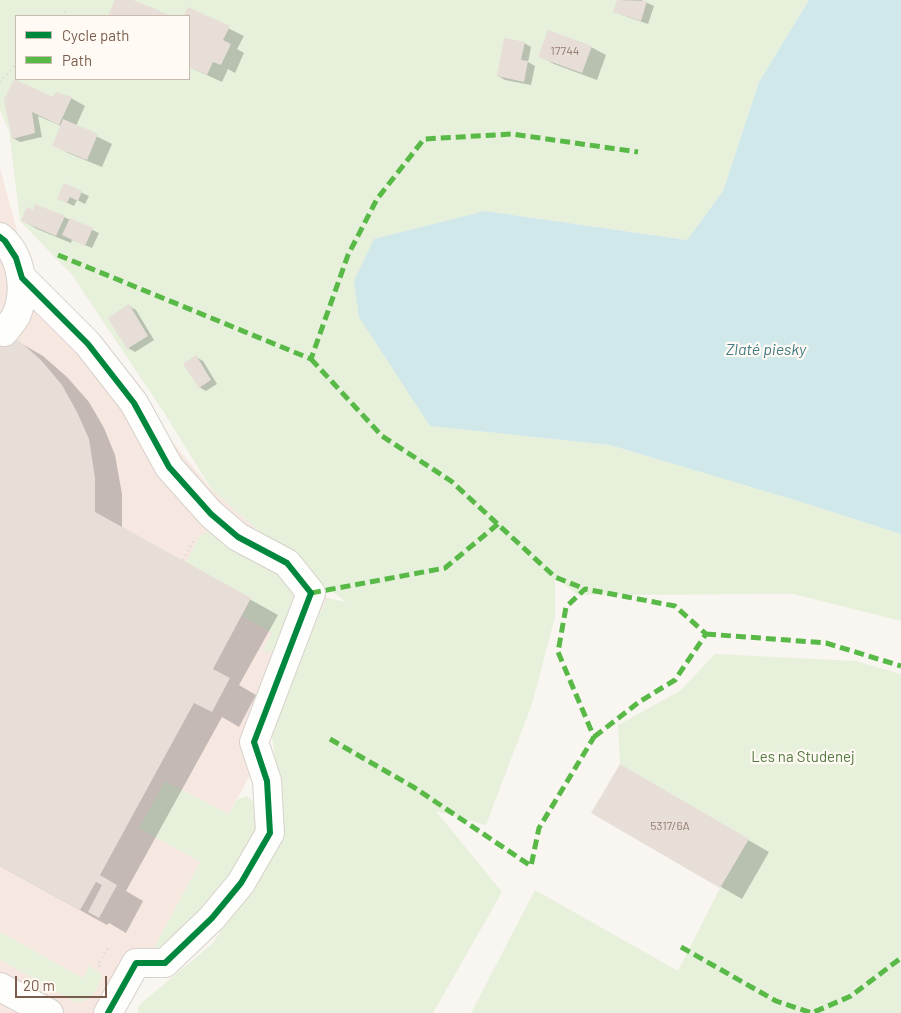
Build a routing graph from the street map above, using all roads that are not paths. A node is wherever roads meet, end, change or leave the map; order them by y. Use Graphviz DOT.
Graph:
graph roads {
  1 [pos="0,237"];
  2 [pos="22,278"];
  3 [pos="4,332"];
  4 [pos="0,987"];
  5 [pos="49,1013"];
  6 [pos="108,1013"];
  1 -- 2 [label="lane"];
  2 -- 3 [label="lane"];
  2 -- 6 [label="lane"];
  4 -- 5 [label="lane"];
}
